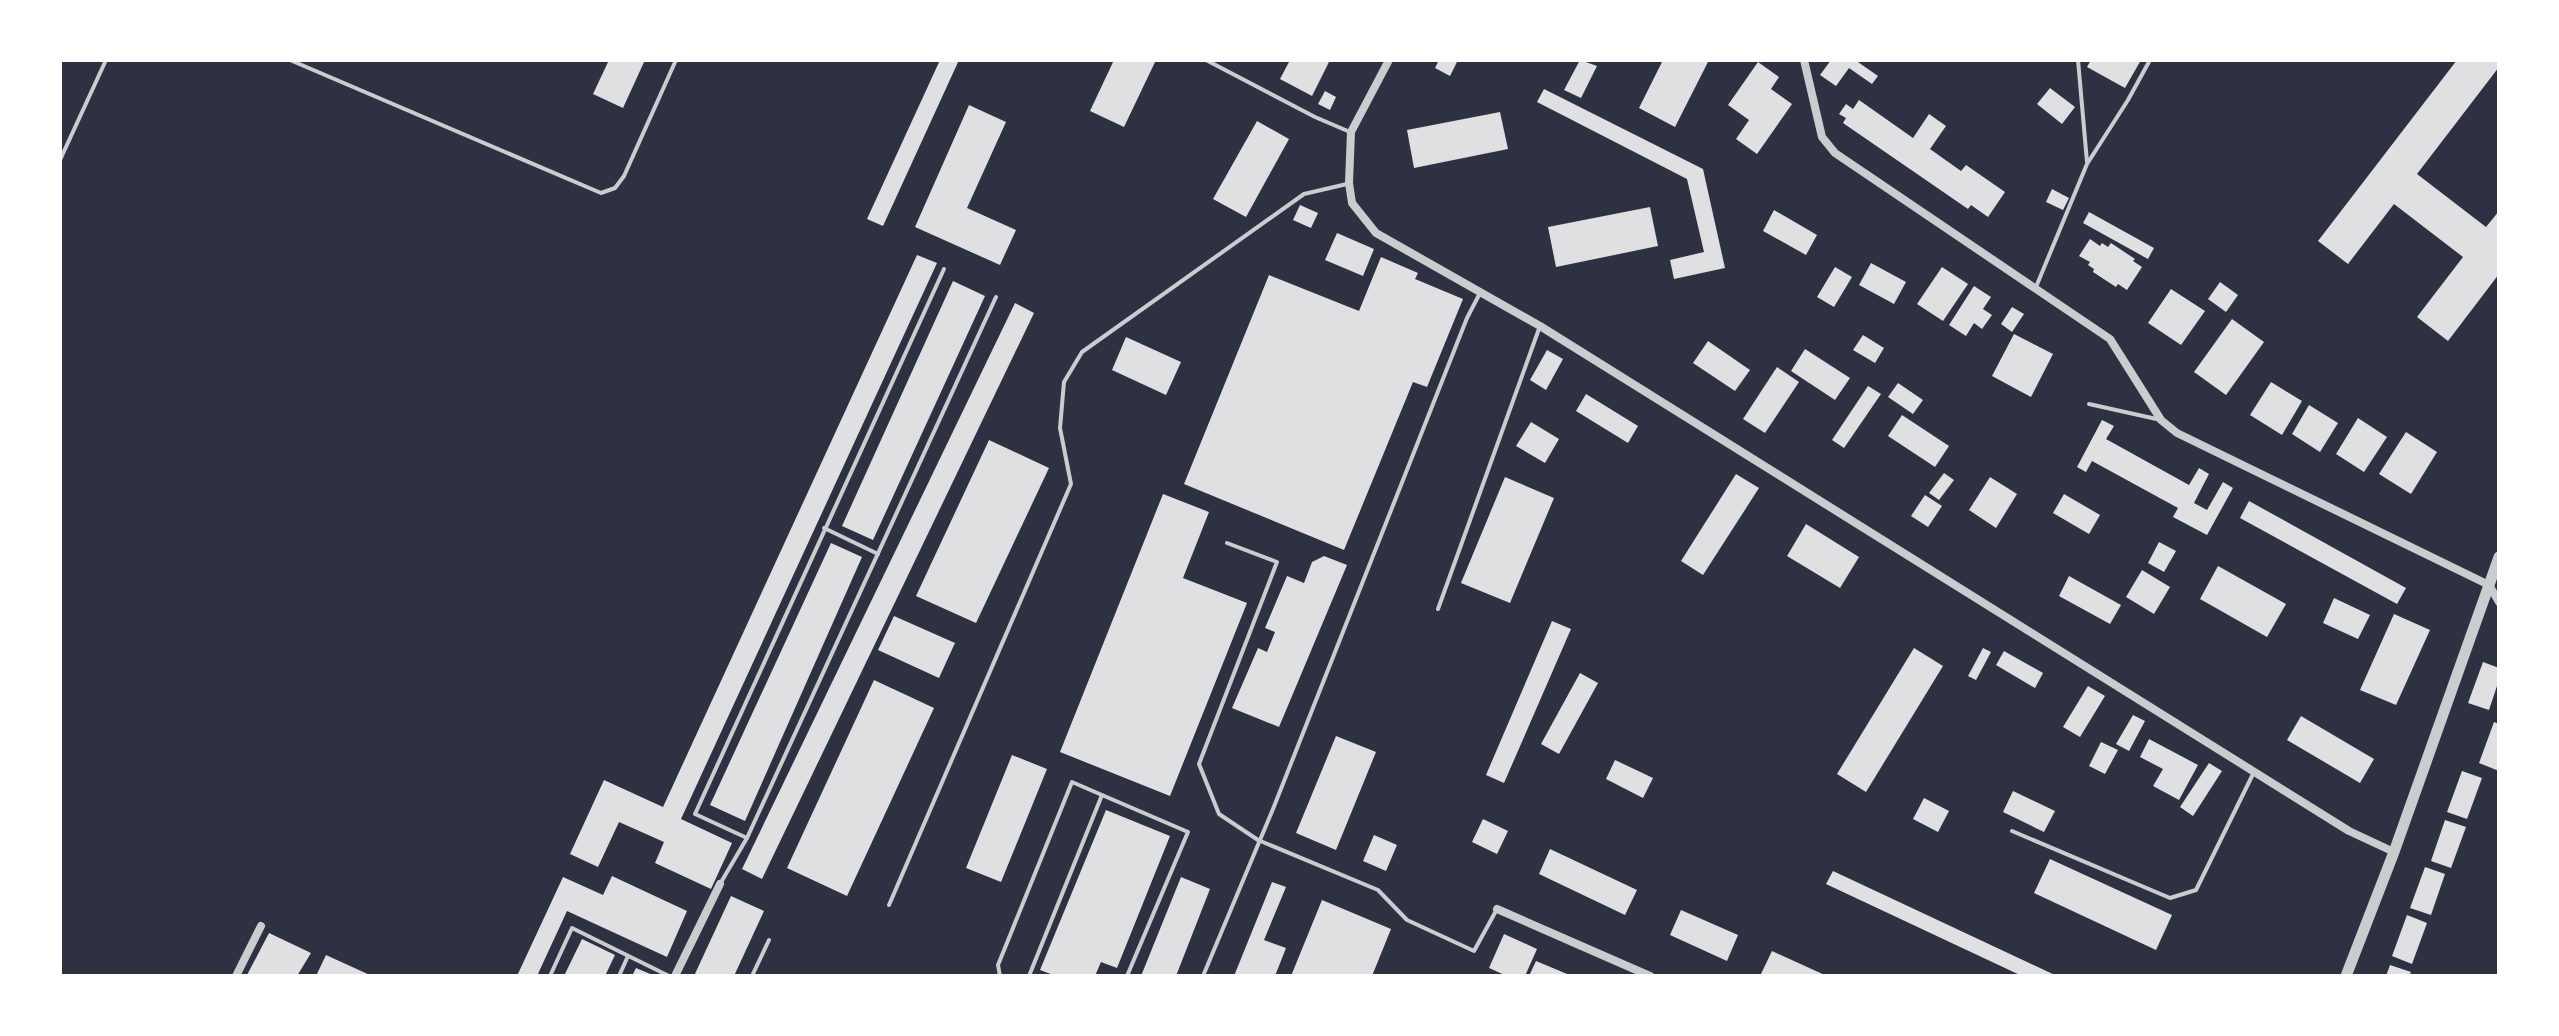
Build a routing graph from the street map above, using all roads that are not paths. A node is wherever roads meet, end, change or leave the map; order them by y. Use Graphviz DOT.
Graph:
graph roads {
  1 [pos="106,60"];
  2 [pos="290,60"];
  3 [pos="676,60"];
  4 [pos="1206,60"];
  5 [pos="1389,60"];
  6 [pos="1804,60"];
  7 [pos="2078,60"];
  8 [pos="2150,60"];
  9 [pos="1351,132"];
  10 [pos="60,160"];
  11 [pos="2087,164"];
  12 [pos="1349,183"];
  13 [pos="944,269"];
  14 [pos="2036,287"];
  15 [pos="1480,293"];
  16 [pos="996,297"];
  17 [pos="1540,326"];
  18 [pos="2089,404"];
  19 [pos="2161,420"];
  20 [pos="824,528"];
  21 [pos="1227,543"];
  22 [pos="878,554"];
  23 [pos="2499,557"];
  24 [pos="2489,585"];
  25 [pos="2499,602"];
  26 [pos="1438,609"];
  27 [pos="2254,772"];
  28 [pos="1102,795"];
  29 [pos="2012,831"];
  30 [pos="747,838"];
  31 [pos="1258,840"];
  32 [pos="2394,852"];
  33 [pos="720,884"];
  34 [pos="889,905"];
  35 [pos="1497,909"];
  36 [pos="261,926"];
  37 [pos="769,940"];
  38 [pos="629,956"];
  39 [pos="236,976"];
  40 [pos="550,976"];
  41 [pos="619,976"];
  42 [pos="669,976"];
  43 [pos="675,976"];
  44 [pos="752,976"];
  45 [pos="1000,976"];
  46 [pos="1029,976"];
  47 [pos="1127,976"];
  48 [pos="1203,976"];
  49 [pos="1650,976"];
  50 [pos="2346,976"];
  1 -- 10 [label="lane"];
  2 -- 3 [label="lane"];
  4 -- 9 [label="lane"];
  5 -- 9 [label="street"];
  6 -- 14 [label="street"];
  7 -- 11 [label="lane"];
  8 -- 11 [label="lane"];
  9 -- 12 [label="street"];
  11 -- 14 [label="lane"];
  12 -- 15 [label="street"];
  12 -- 34 [label="lane"];
  13 -- 20 [label="lane"];
  14 -- 19 [label="street"];
  15 -- 17 [label="street"];
  15 -- 31 [label="lane"];
  16 -- 22 [label="lane"];
  17 -- 26 [label="lane"];
  17 -- 27 [label="street"];
  18 -- 19 [label="lane"];
  19 -- 24 [label="street"];
  20 -- 22 [label="lane"];
  20 -- 30 [label="lane"];
  21 -- 31 [label="lane"];
  22 -- 30 [label="lane"];
  23 -- 24 [label="street"];
  24 -- 25 [label="street"];
  24 -- 32 [label="street"];
  27 -- 29 [label="lane"];
  27 -- 32 [label="street"];
  28 -- 45 [label="lane"];
  28 -- 46 [label="lane"];
  28 -- 47 [label="lane"];
  30 -- 33 [label="lane"];
  31 -- 35 [label="lane"];
  31 -- 48 [label="lane"];
  32 -- 50 [label="street"];
  33 -- 43 [label="street"];
  35 -- 49 [label="street"];
  36 -- 39 [label="street"];
  37 -- 44 [label="lane"];
  38 -- 40 [label="lane"];
  38 -- 41 [label="lane"];
  38 -- 42 [label="lane"];
}
